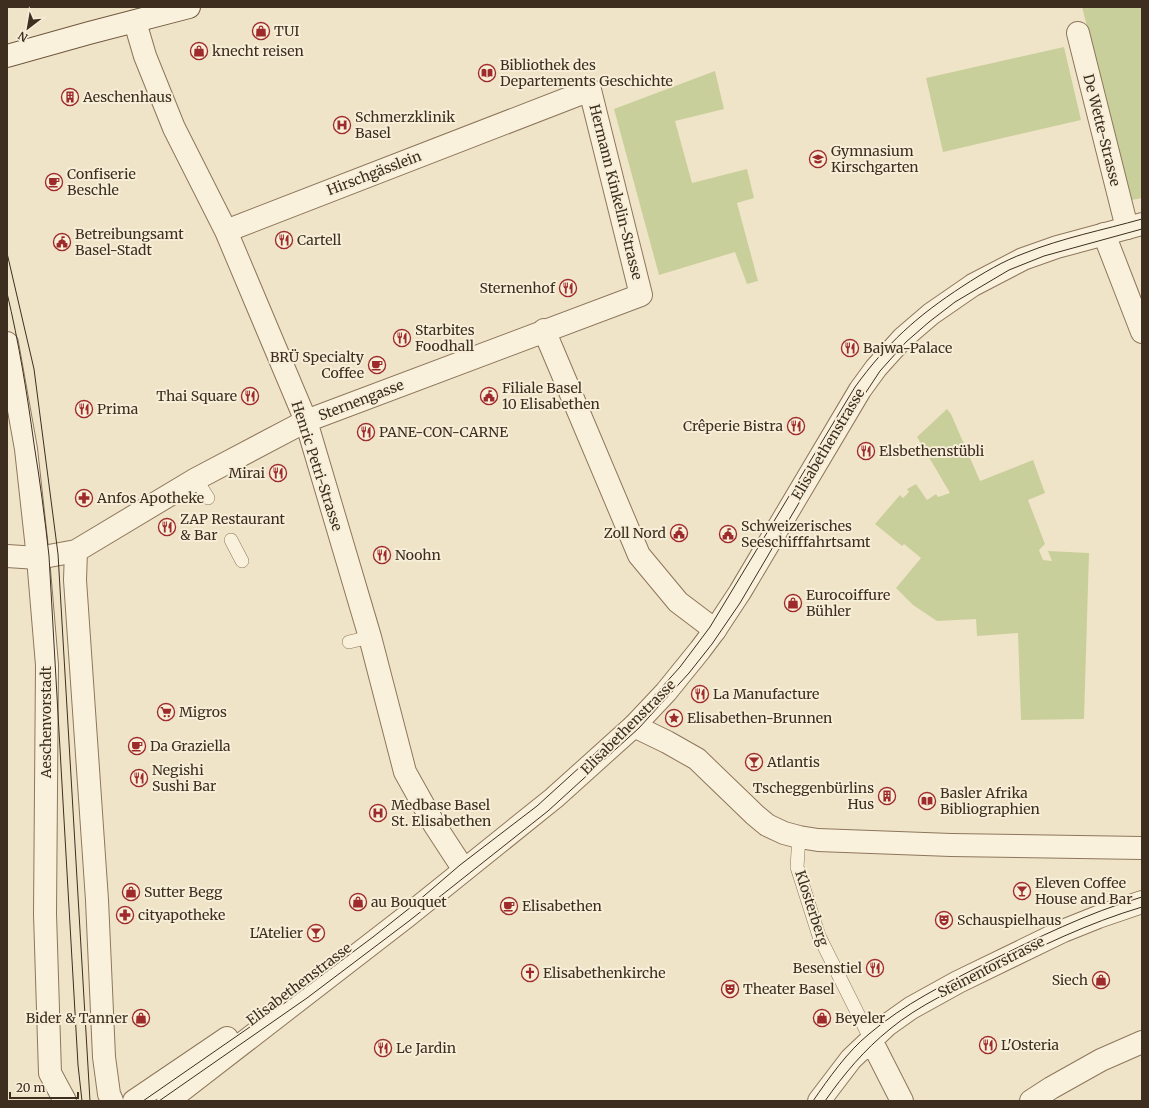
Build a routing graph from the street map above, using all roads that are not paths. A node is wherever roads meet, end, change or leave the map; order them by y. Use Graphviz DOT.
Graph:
graph roads {
  1 [pos="189,7"];
  2 [pos="135,22"];
  3 [pos="1078,33"];
  4 [pos="7,56"];
  5 [pos="590,90"];
  6 [pos="1134,226"];
  7 [pos="226,231"];
  8 [pos="1104,234"];
  9 [pos="641,295"];
  10 [pos="544,330"];
  11 [pos="1142,332"];
  12 [pos="7,343"];
  13 [pos="306,421"];
  14 [pos="196,479"];
  15 [pos="208,498"];
  16 [pos="231,540"];
  17 [pos="76,551"];
  18 [pos="7,556"];
  19 [pos="38,558"];
  20 [pos="242,561"];
  21 [pos="715,630"];
  22 [pos="634,726"];
  23 [pos="798,837"];
  24 [pos="1142,848"];
  25 [pos="464,870"];
  26 [pos="1142,902"];
  27 [pos="871,1040"];
  28 [pos="1142,1042"];
  29 [pos="65,1101"];
  30 [pos="112,1101"];
  31 [pos="134,1101"];
  32 [pos="168,1101"];
  33 [pos="819,1101"];
  34 [pos="902,1101"];
  35 [pos="1031,1101"];
  1 -- 2 [label="street"];
  2 -- 4 [label="street"];
  2 -- 7 [label="street, Henric Petri-Strasse"];
  3 -- 6 [label="street, De Wette-Strasse"];
  5 -- 7 [label="street, Hirschgässlein"];
  5 -- 9 [label="street, Hermann Kinkelin-Strasse"];
  6 -- 8 [label="street, Elisabethenstrasse"];
  7 -- 13 [label="street, Henric Petri-Strasse"];
  8 -- 11 [label="street"];
  8 -- 21 [label="street, Elisabethenstrasse"];
  9 -- 10 [label="street, Sternengasse"];
  10 -- 13 [label="street, Sternengasse"];
  10 -- 21 [label="street"];
  12 -- 19 [label="street, Aeschenvorstadt"];
  13 -- 14 [label="street, Sternengasse"];
  13 -- 25 [label="street, Henric Petri-Strasse"];
  14 -- 15 [label="lane"];
  14 -- 17 [label="street, Sternengasse"];
  16 -- 20 [label="lane"];
  17 -- 19 [label="street"];
  17 -- 30 [label="street"];
  18 -- 19 [label="street"];
  19 -- 29 [label="street, Aeschenvorstadt"];
  21 -- 22 [label="street, Elisabethenstrasse"];
  22 -- 23 [label="street"];
  22 -- 25 [label="street, Elisabethenstrasse"];
  23 -- 24 [label="street"];
  23 -- 27 [label="lane, Klosterberg"];
  25 -- 31 [label="street, Elisabethenstrasse"];
  25 -- 32 [label="street, Elisabethenstrasse"];
  26 -- 27 [label="street, Steinentorstrasse"];
  27 -- 33 [label="street, Steinentorstrasse"];
  27 -- 34 [label="street"];
  28 -- 35 [label="street"];
}
